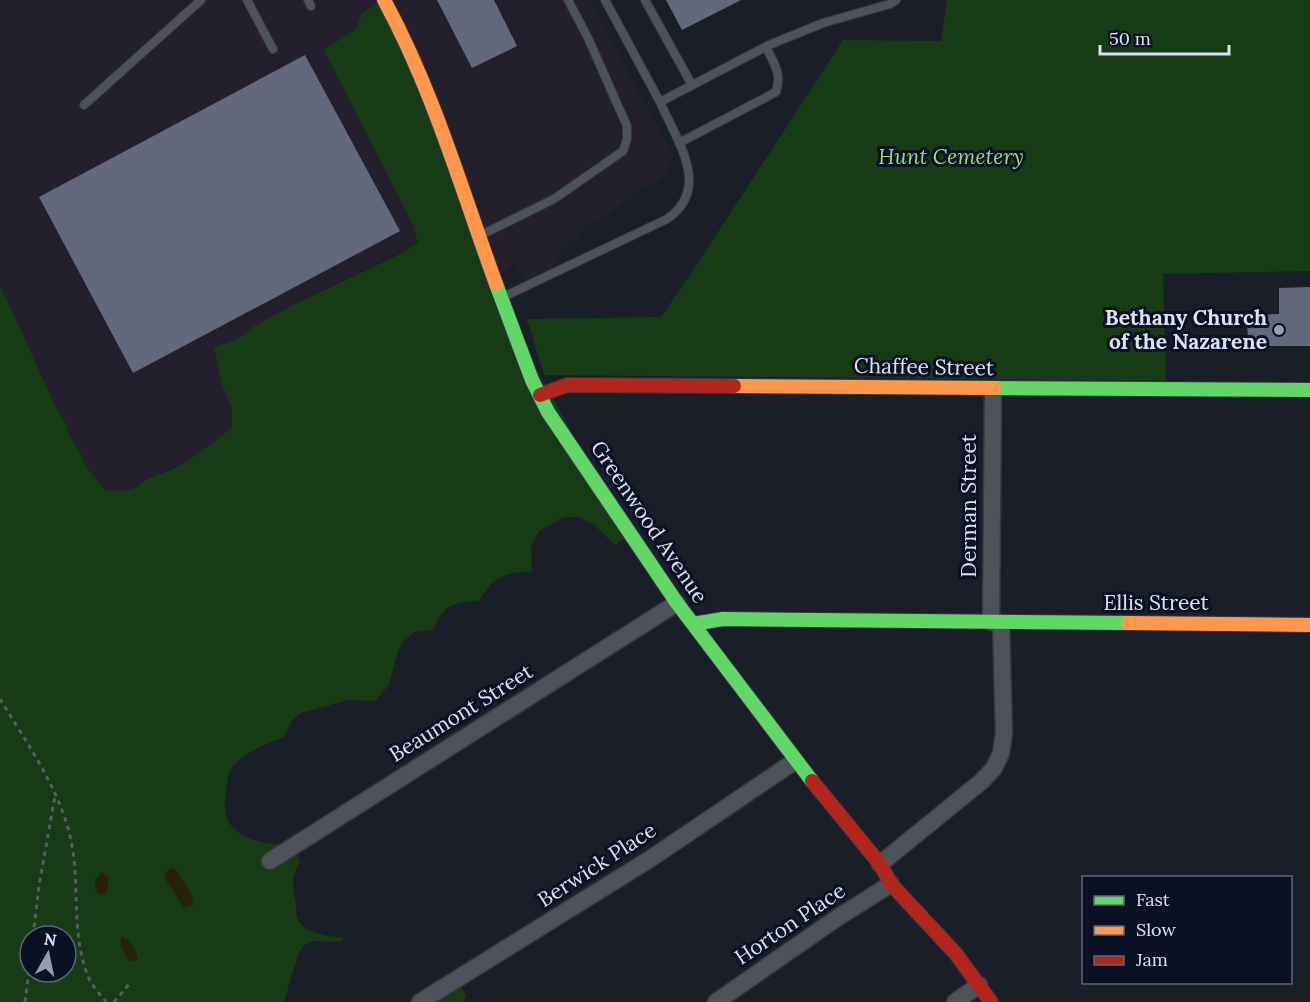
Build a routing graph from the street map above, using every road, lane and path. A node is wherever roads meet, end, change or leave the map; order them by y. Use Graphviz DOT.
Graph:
graph roads {
  1 [pos="201,0"];
  2 [pos="247,0"];
  3 [pos="384,0"];
  4 [pos="568,0"];
  5 [pos="605,0"];
  6 [pos="645,0"];
  7 [pos="896,0"];
  8 [pos="766,47"];
  9 [pos="273,49"];
  10 [pos="692,85"];
  11 [pos="660,102"];
  12 [pos="84,105"];
  13 [pos="678,143"];
  14 [pos="479,236"];
  15 [pos="501,299"];
  16 [pos="993,389"];
  17 [pos="1310,390"];
  18 [pos="540,395"];
  19 [pos="677,603"];
  20 [pos="996,623"];
  21 [pos="693,624"];
  22 [pos="1310,624"];
  23 [pos="0,699"];
  24 [pos="795,761"];
  25 [pos="55,794"];
  26 [pos="270,861"];
  27 [pos="880,864"];
  28 [pos="891,884"];
  29 [pos="34,924"];
  30 [pos="130,983"];
  31 [pos="27,984"];
  32 [pos="979,985"];
  33 [pos="25,1002"];
  34 [pos="106,1002"];
  35 [pos="114,1002"];
  36 [pos="420,1002"];
  37 [pos="716,1002"];
  38 [pos="955,1002"];
  39 [pos="991,1002"];
  1 -- 12 [label="lane"];
  2 -- 9 [label="lane"];
  3 -- 14 [label="street, Greenwood Avenue"];
  4 -- 14 [label="lane"];
  5 -- 11 [label="lane"];
  6 -- 10 [label="lane"];
  7 -- 8 [label="lane"];
  8 -- 10 [label="lane"];
  8 -- 13 [label="lane"];
  10 -- 11 [label="lane"];
  11 -- 13 [label="lane"];
  13 -- 15 [label="lane"];
  14 -- 15 [label="street, Greenwood Avenue"];
  15 -- 18 [label="street, Greenwood Avenue"];
  16 -- 17 [label="street, Chaffee Street"];
  16 -- 18 [label="street, Chaffee Street"];
  16 -- 20 [label="street, Derman Street"];
  18 -- 19 [label="street, Greenwood Avenue"];
  19 -- 21 [label="street, Greenwood Avenue"];
  19 -- 26 [label="street, Beaumont Street"];
  20 -- 21 [label="street, Ellis Street"];
  20 -- 22 [label="street, Ellis Street"];
  20 -- 27 [label="street, Derman Street"];
  21 -- 24 [label="street, Greenwood Avenue"];
  23 -- 25 [label="path"];
  24 -- 27 [label="street, Greenwood Avenue"];
  24 -- 36 [label="street, Berwick Place"];
  25 -- 29 [label="path"];
  25 -- 34 [label="path"];
  27 -- 28 [label="street, Greenwood Avenue"];
  28 -- 32 [label="street, Greenwood Avenue"];
  28 -- 37 [label="street, Horton Place"];
  30 -- 35 [label="path"];
  31 -- 33 [label="path"];
  32 -- 38 [label="street"];
  32 -- 39 [label="street, Greenwood Avenue"];
}
